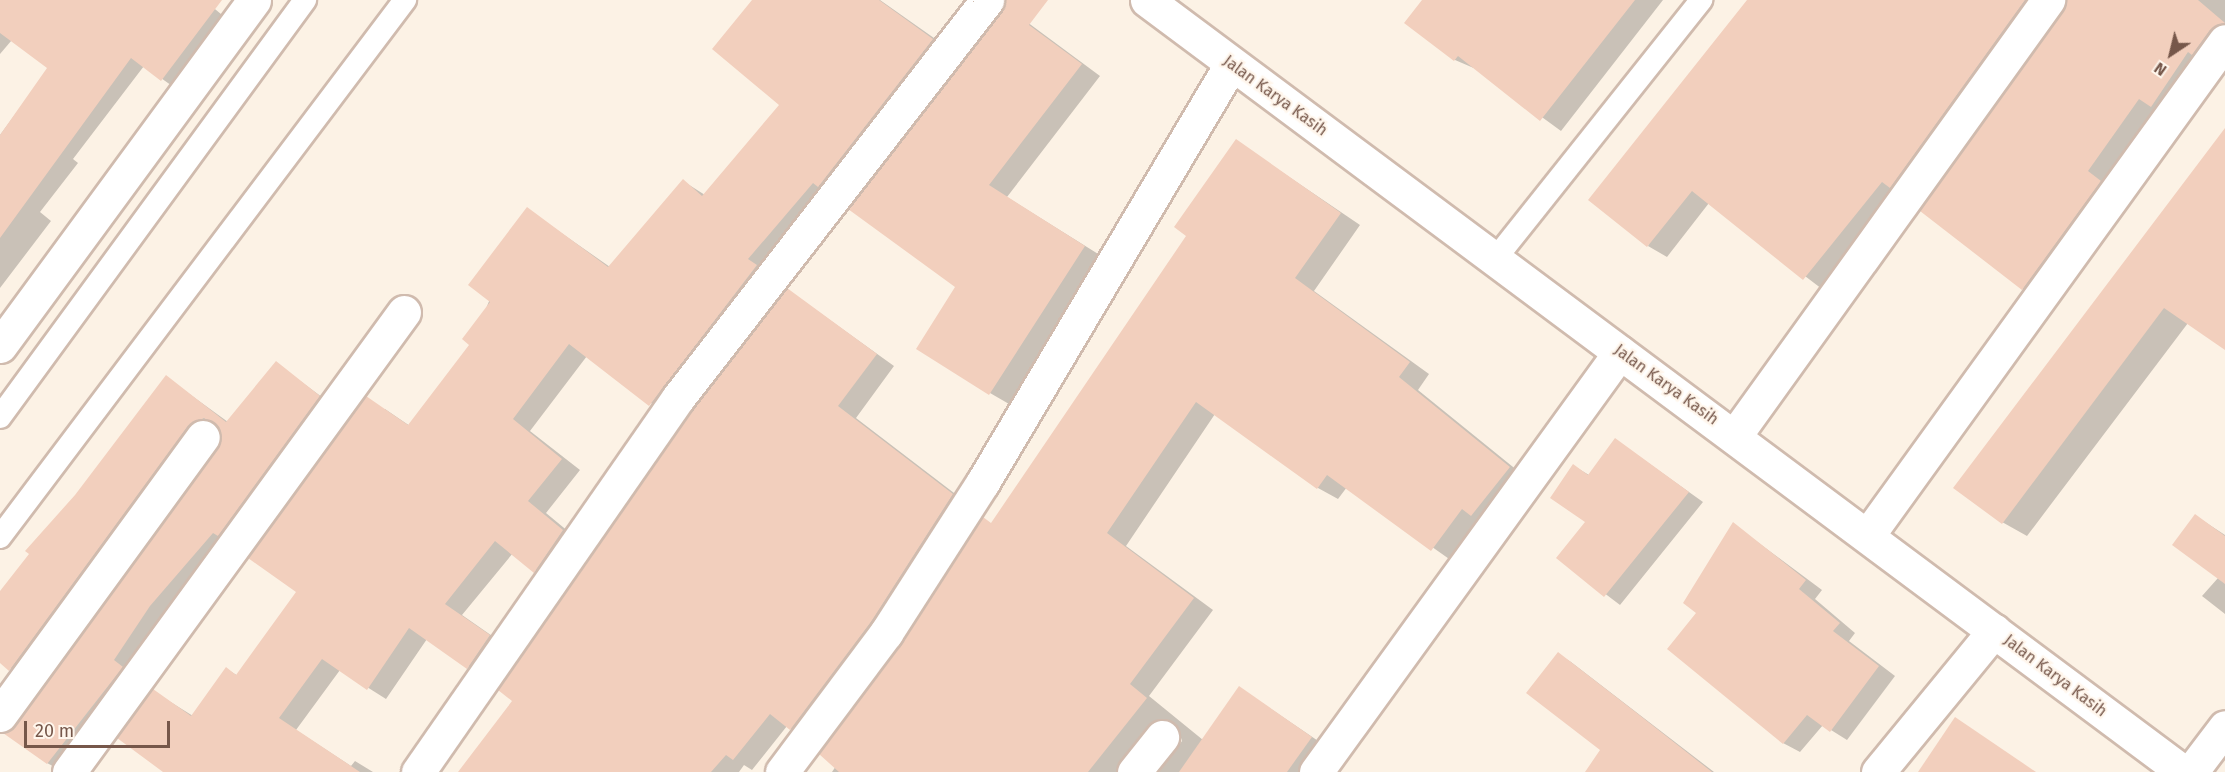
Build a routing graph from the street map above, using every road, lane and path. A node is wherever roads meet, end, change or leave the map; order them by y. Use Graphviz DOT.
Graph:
graph roads {
  1 [pos="254,0"];
  2 [pos="305,0"];
  3 [pos="405,0"];
  4 [pos="987,0"];
  5 [pos="1148,0"];
  6 [pos="1701,0"];
  7 [pos="2048,0"];
  8 [pos="2225,41"];
  9 [pos="1231,64"];
  10 [pos="1496,258"];
  11 [pos="404,312"];
  12 [pos="0,346"];
  13 [pos="1620,352"];
  14 [pos="0,417"];
  15 [pos="1736,434"];
  16 [pos="204,437"];
  17 [pos="1868,535"];
  18 [pos="0,537"];
  19 [pos="1994,630"];
  20 [pos="0,715"];
  21 [pos="2225,727"];
  22 [pos="1162,736"];
  23 [pos="69,772"];
  24 [pos="418,772"];
  25 [pos="782,772"];
  26 [pos="1134,772"];
  27 [pos="1316,772"];
  28 [pos="1878,772"];
  29 [pos="2183,772"];
  30 [pos="2191,772"];
  1 -- 12 [label="street"];
  2 -- 14 [label="lane"];
  3 -- 18 [label="lane"];
  4 -- 24 [label="street"];
  5 -- 9 [label="street, Jalan Karya Kasih"];
  6 -- 10 [label="lane"];
  7 -- 15 [label="street"];
  8 -- 17 [label="street"];
  9 -- 10 [label="street, Jalan Karya Kasih"];
  9 -- 25 [label="street"];
  10 -- 13 [label="street, Jalan Karya Kasih"];
  11 -- 23 [label="street"];
  13 -- 15 [label="street, Jalan Karya Kasih"];
  13 -- 27 [label="street"];
  15 -- 17 [label="street, Jalan Karya Kasih"];
  16 -- 20 [label="street"];
  17 -- 19 [label="street, Jalan Karya Kasih"];
  19 -- 28 [label="street"];
  19 -- 29 [label="street, Jalan Karya Kasih"];
  21 -- 30 [label="street"];
  22 -- 26 [label="street"];
}
